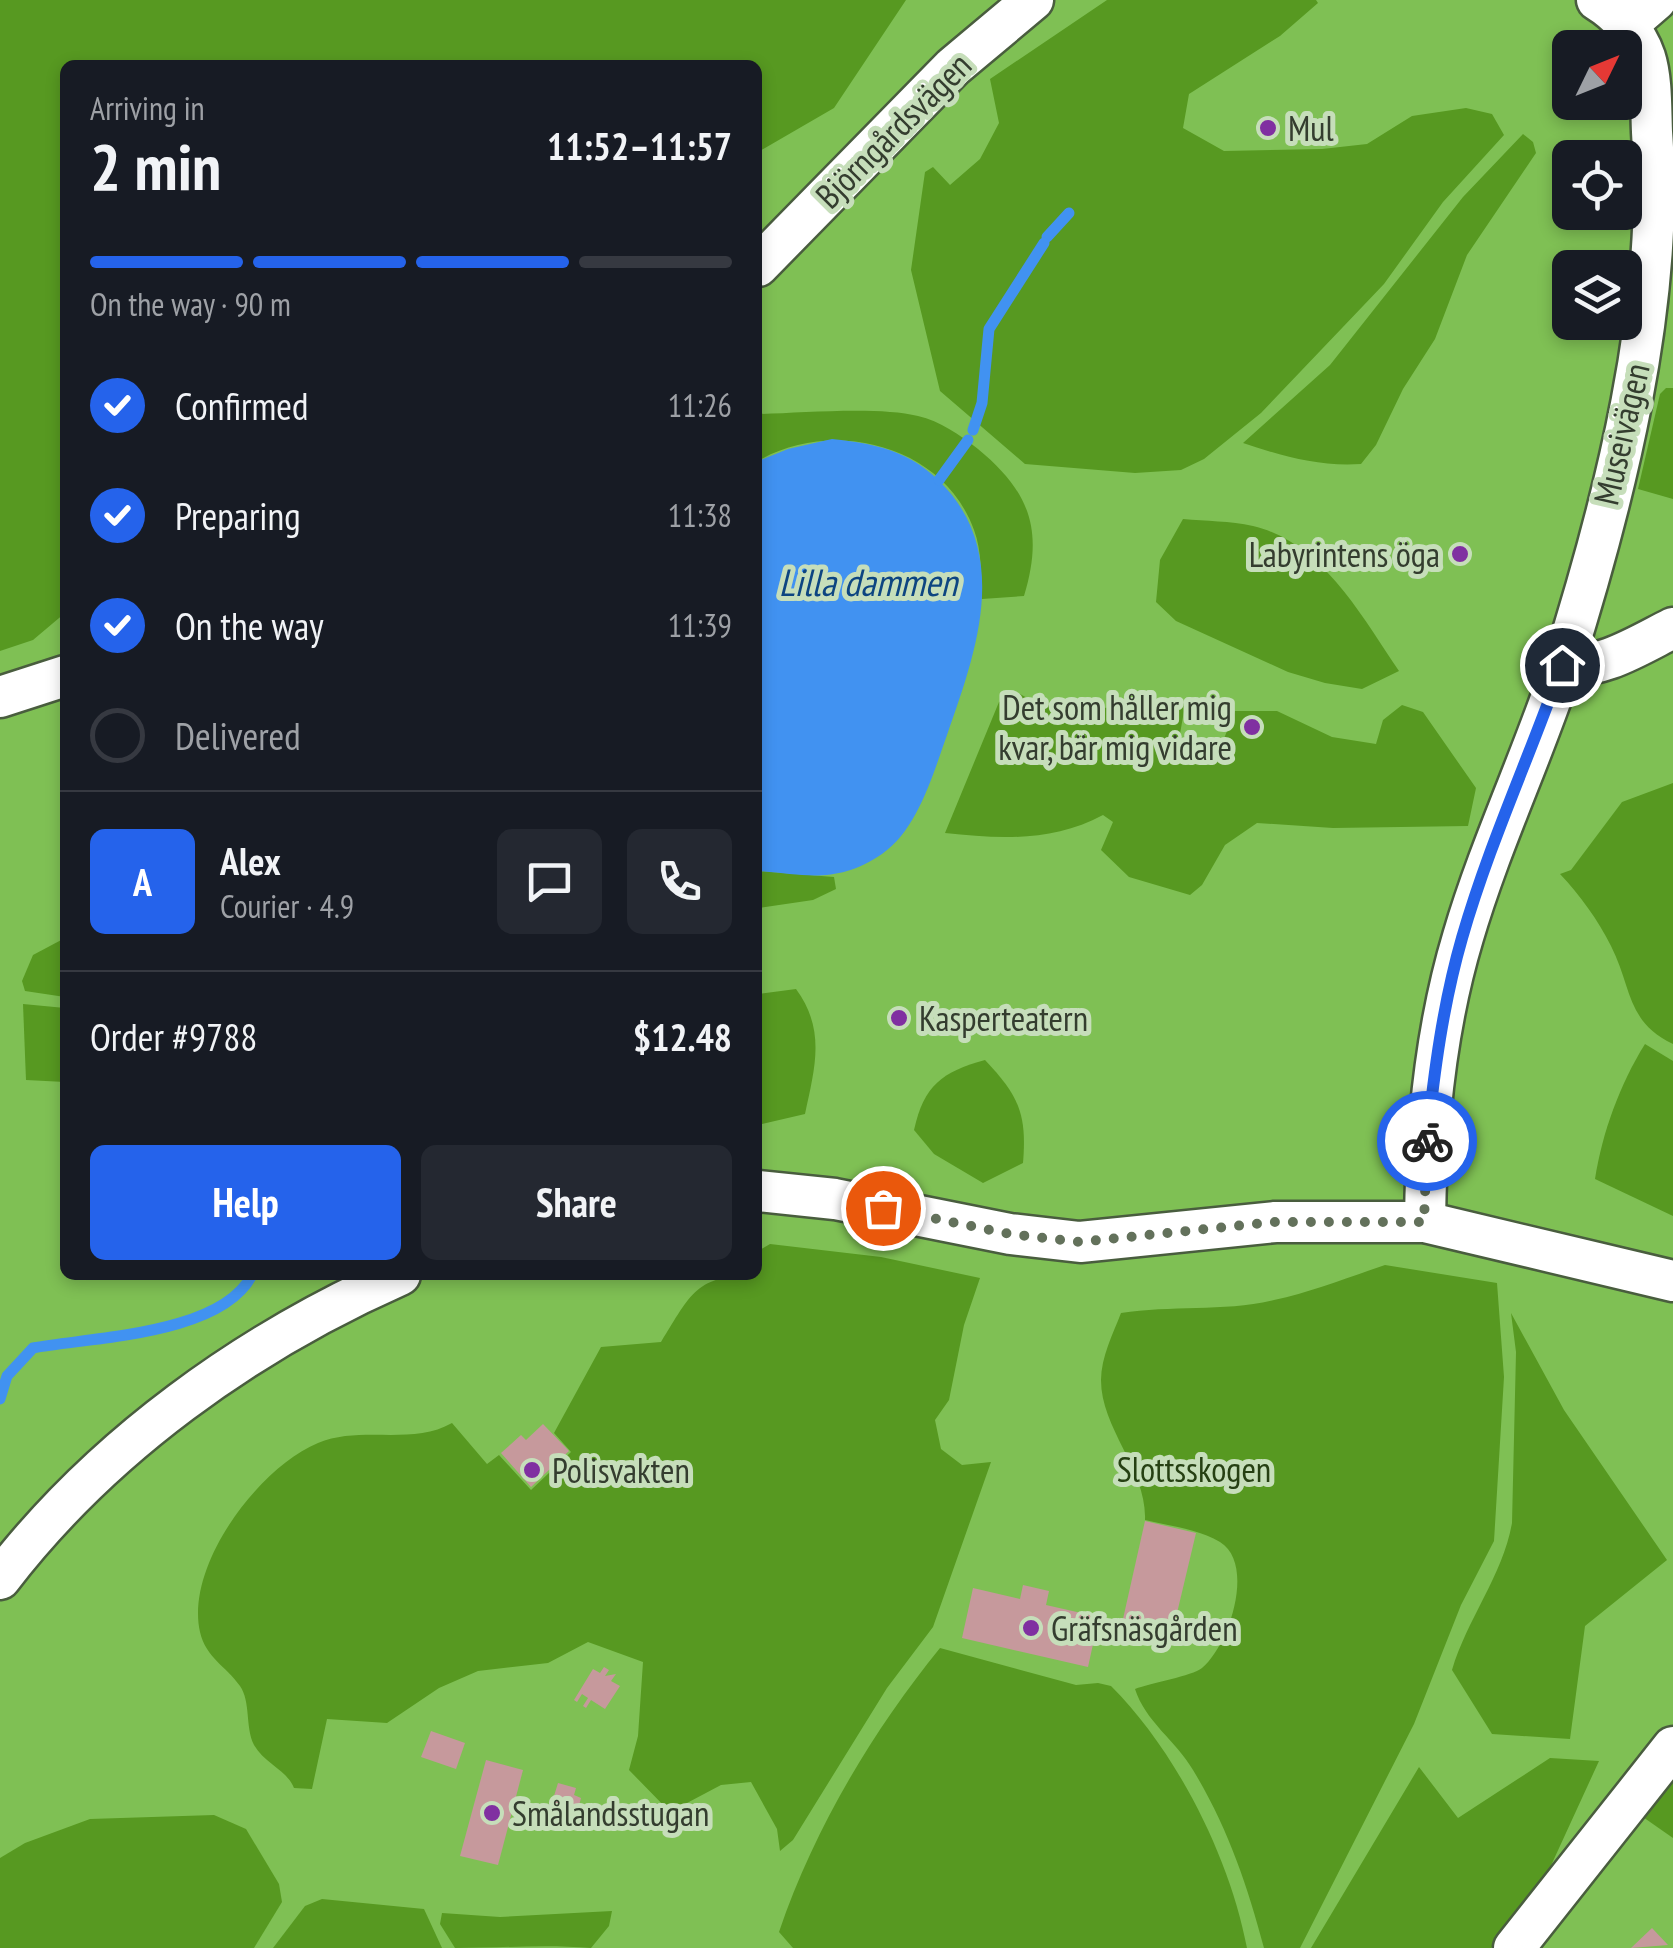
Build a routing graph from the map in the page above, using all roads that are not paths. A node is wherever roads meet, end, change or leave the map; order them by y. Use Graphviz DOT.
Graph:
graph roads {
  1 [pos="1033,0"];
  2 [pos="1627,8"];
  3 [pos="762,262"];
  4 [pos="1673,628"];
  5 [pos="1562,665"];
  6 [pos="60,678"];
  7 [pos="0,697"];
  8 [pos="762,1190"];
  9 [pos="1424,1222"];
  10 [pos="391,1280"];
  11 [pos="1673,1281"];
  12 [pos="0,1578"];
  13 [pos="1673,1748"];
  14 [pos="1514,1948"];
  1 -- 3 [label="lane, Björngårdsvägen"];
  2 -- 5 [label="lane, Museivägen"];
  4 -- 5 [label="lane"];
  5 -- 9 [label="lane, Museivägen"];
  6 -- 7 [label="lane"];
  8 -- 9 [label="lane"];
  9 -- 11 [label="lane"];
  10 -- 12 [label="lane"];
  13 -- 14 [label="lane"];
}
